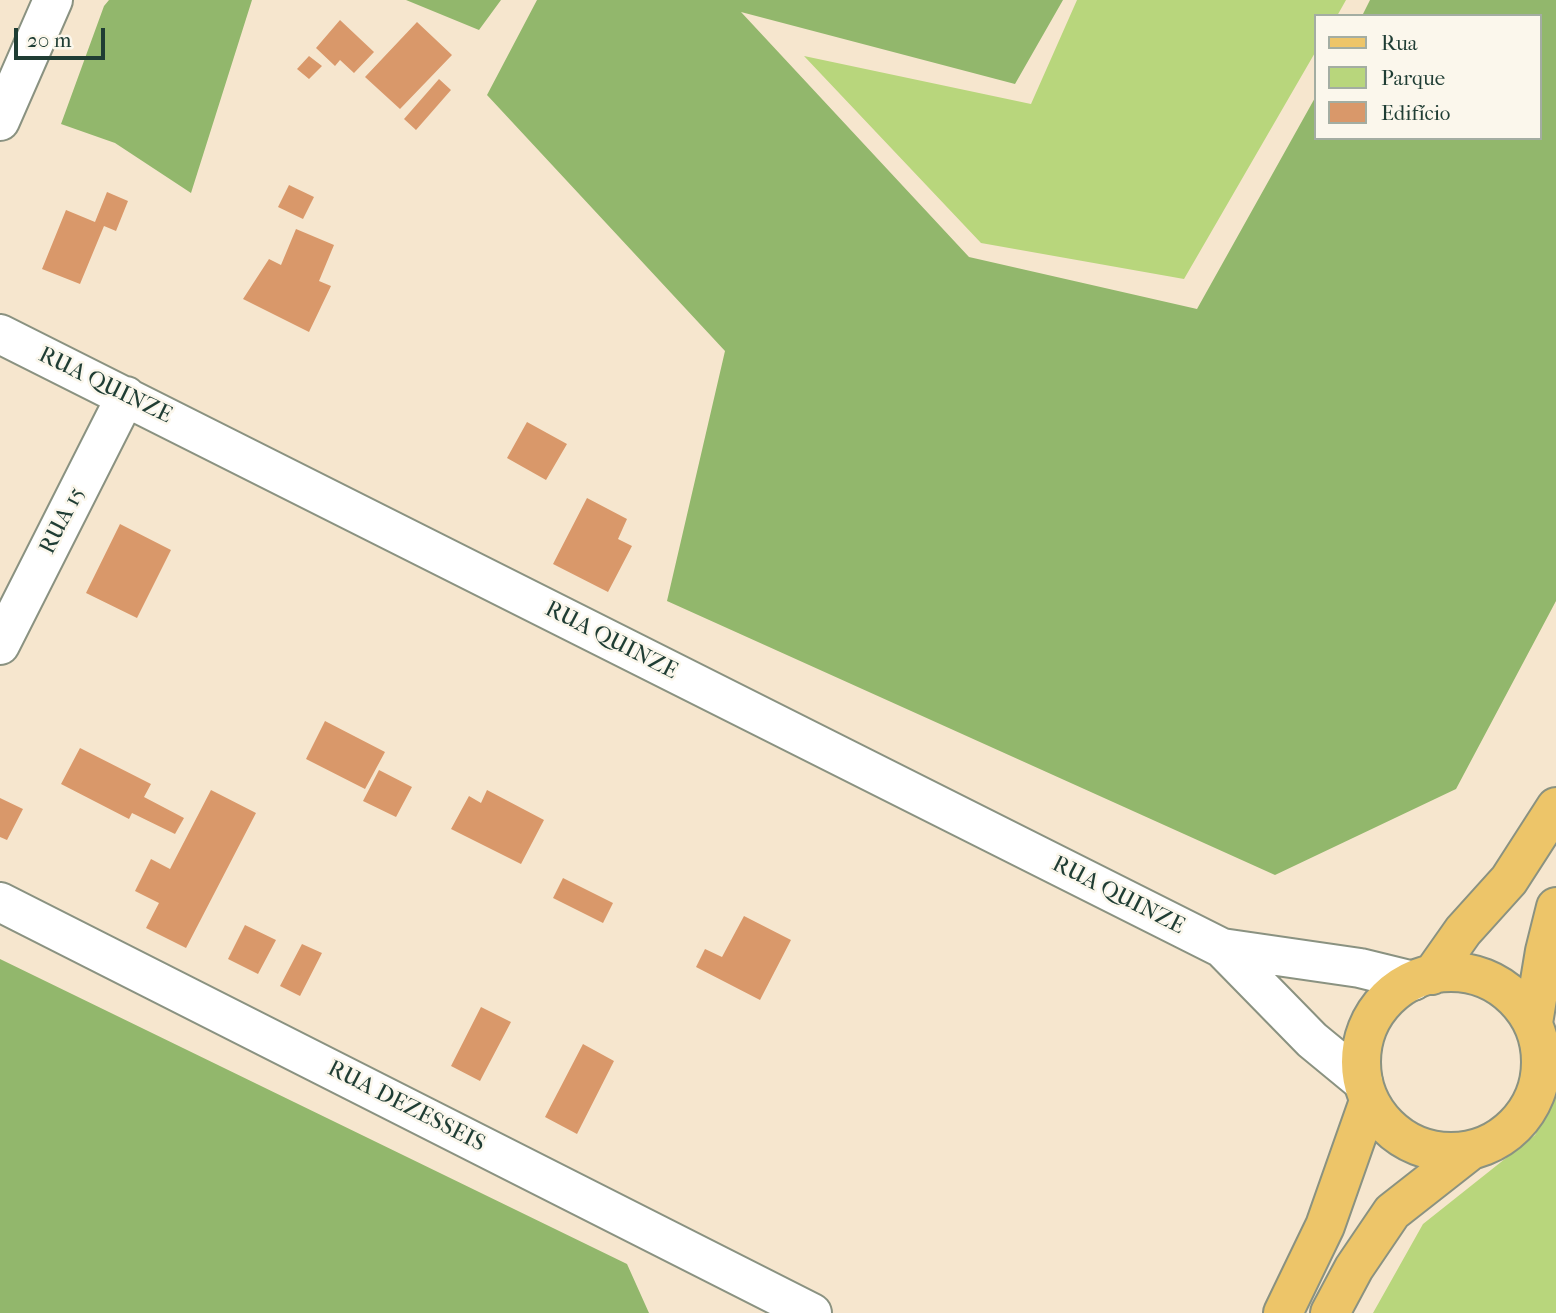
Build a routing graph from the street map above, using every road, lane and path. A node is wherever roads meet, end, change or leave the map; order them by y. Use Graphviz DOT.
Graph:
graph roads {
  1 [pos="53,0"];
  2 [pos="0,121"];
  3 [pos="0,334"];
  4 [pos="126,396"];
  5 [pos="0,645"];
  6 [pos="1556,807"];
  7 [pos="0,902"];
  8 [pos="1556,907"];
  9 [pos="1222,948"];
  10 [pos="1422,978"];
  11 [pos="1533,1023"];
  12 [pos="1366,1091"];
  13 [pos="1471,1150"];
  14 [pos="812,1313"];
  15 [pos="1283,1313"];
  16 [pos="1331,1313"];
  1 -- 2 [label="street"];
  3 -- 4 [label="street, RUA QUINZE"];
  4 -- 5 [label="street, RUA 15"];
  4 -- 9 [label="street, RUA QUINZE"];
  6 -- 10 [label="main road"];
  7 -- 14 [label="street, RUA DEZESSEIS"];
  8 -- 11 [label="main road"];
  9 -- 10 [label="street, RUA QUINZE"];
  9 -- 12 [label="street, RUA QUINZE"];
  10 -- 11 [label="main road"];
  10 -- 12 [label="main road"];
  11 -- 13 [label="main road"];
  12 -- 13 [label="main road"];
  12 -- 15 [label="main road"];
  13 -- 16 [label="main road"];
}
